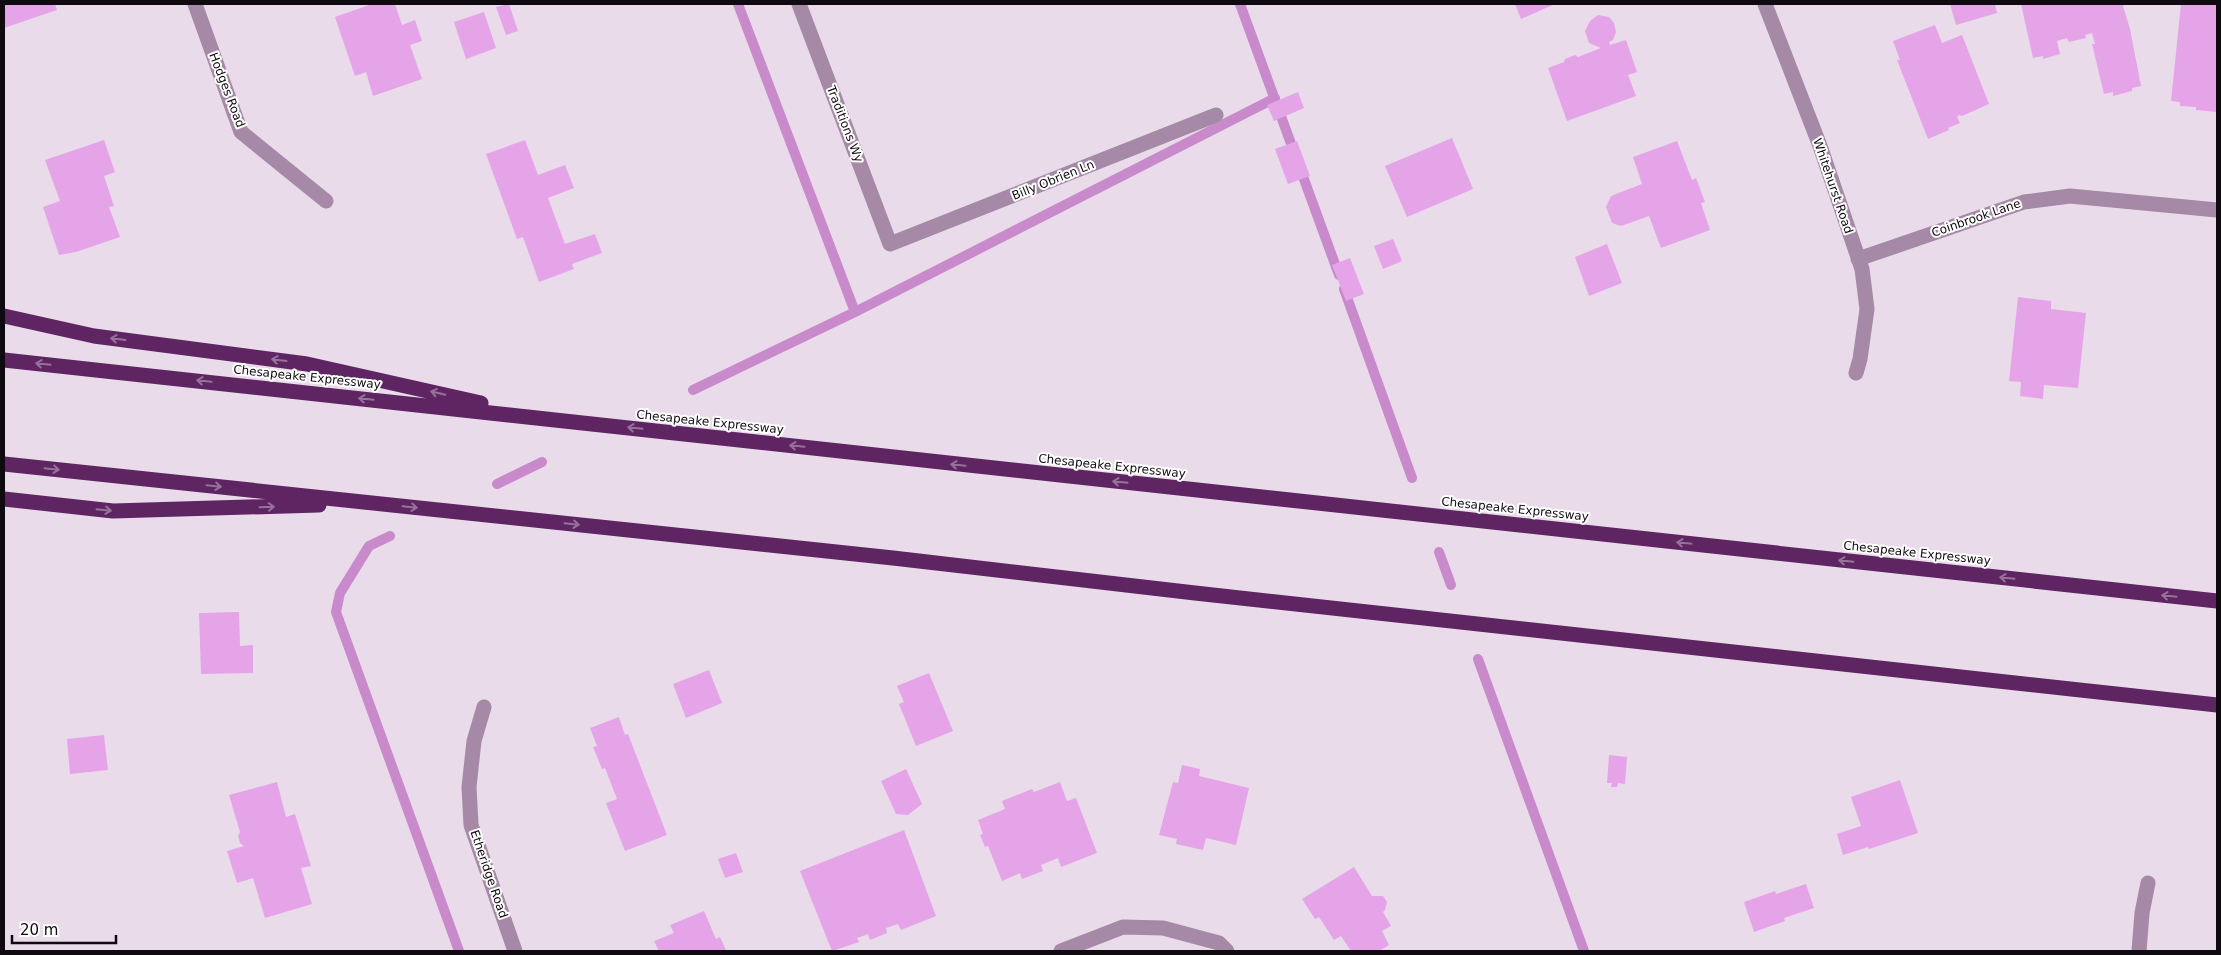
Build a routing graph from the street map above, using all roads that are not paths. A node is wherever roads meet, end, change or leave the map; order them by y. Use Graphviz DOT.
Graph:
graph roads {
  1 [pos="195,4"];
  2 [pos="799,4"];
  3 [pos="1766,4"];
  4 [pos="1216,116"];
  5 [pos="326,201"];
  6 [pos="2217,210"];
  7 [pos="890,244"];
  8 [pos="1858,259"];
  9 [pos="4,316"];
  10 [pos="4,360"];
  11 [pos="1856,373"];
  12 [pos="554,419"];
  13 [pos="4,464"];
  14 [pos="4,499"];
  15 [pos="376,503"];
  16 [pos="2217,601"];
  17 [pos="2217,705"];
  18 [pos="484,707"];
  19 [pos="2148,883"];
  20 [pos="516,951"];
  21 [pos="1061,951"];
  22 [pos="1227,951"];
  23 [pos="2139,951"];
  1 -- 5 [label="street, Hodges Road"];
  2 -- 7 [label="street, Traditions Wy"];
  3 -- 8 [label="street, Whitehurst Road"];
  4 -- 7 [label="street, Billy Obrien Ln"];
  6 -- 8 [label="street, Coinbrook Lane"];
  8 -- 11 [label="street, Whitehurst Road"];
  12 -- 9 [label="highway, one-way"];
  12 -- 10 [label="highway, Chesapeake Expressway, one-way"];
  16 -- 12 [label="highway, Chesapeake Expressway, one-way"];
  13 -- 15 [label="highway, one-way"];
  14 -- 15 [label="highway, one-way"];
  15 -- 17 [label="highway, one-way"];
  18 -- 20 [label="street, Etheridge Road"];
  19 -- 23 [label="street"];
  21 -- 22 [label="street"];
}
